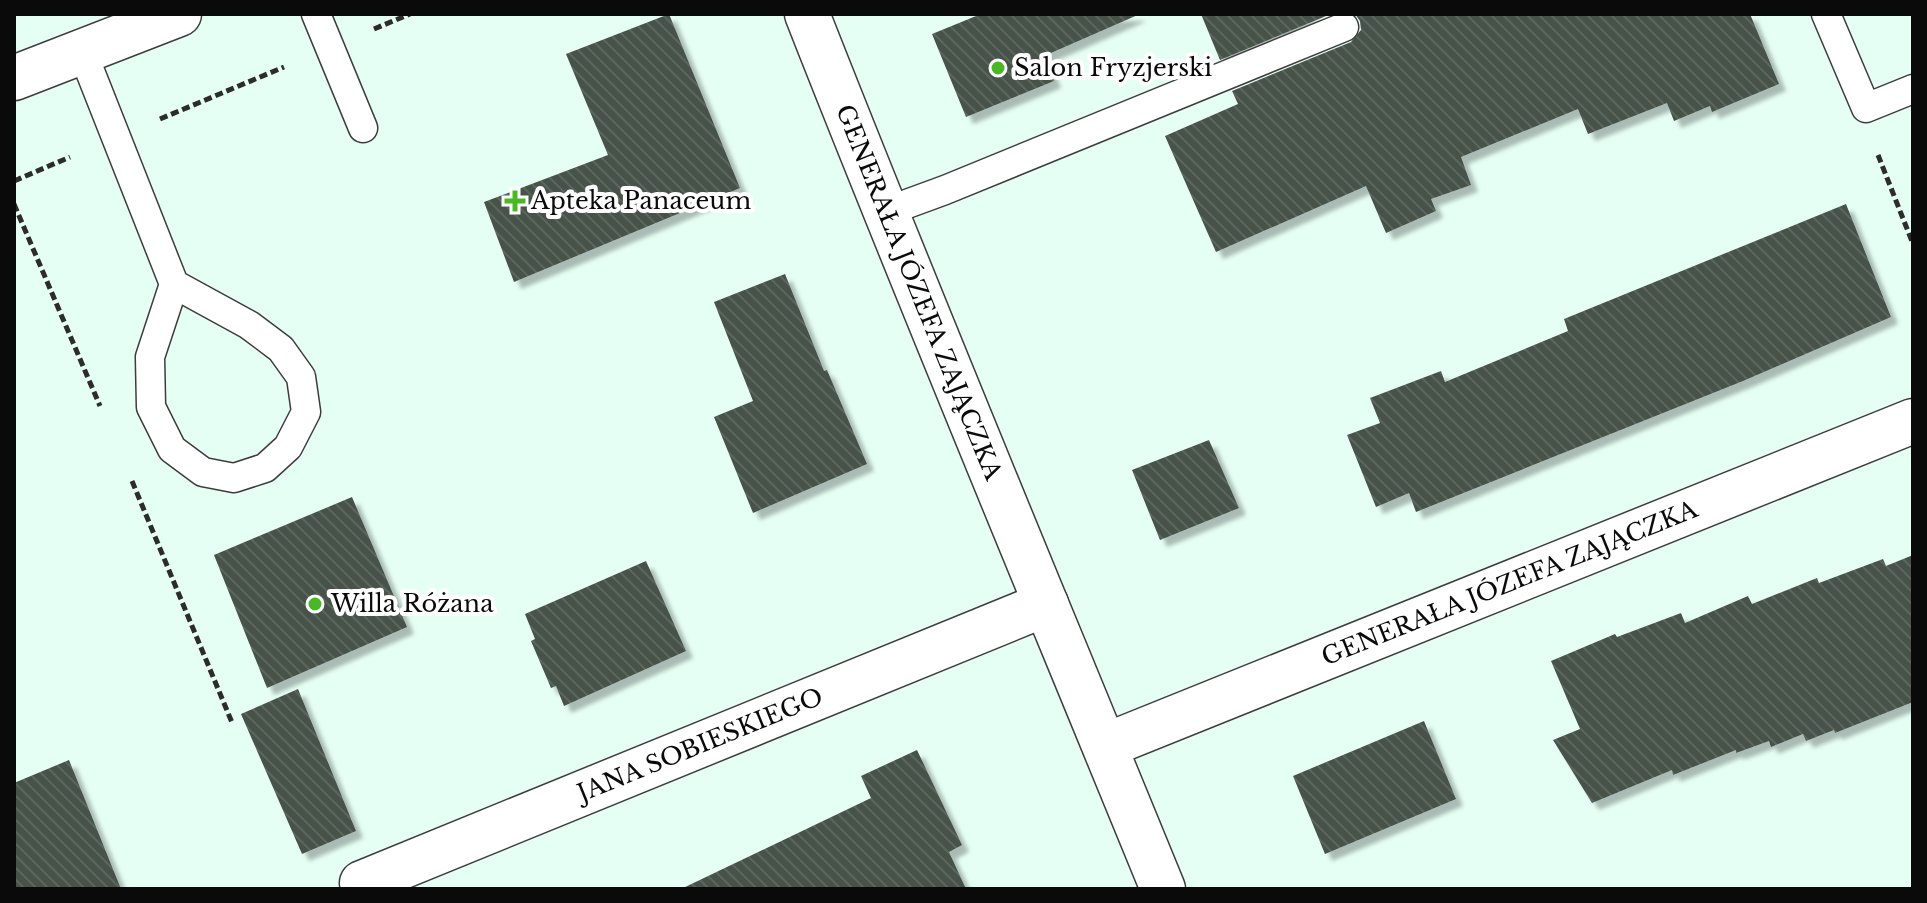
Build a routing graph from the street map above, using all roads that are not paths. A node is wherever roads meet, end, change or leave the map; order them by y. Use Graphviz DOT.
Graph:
graph roads {
  1 [pos="179,14"];
  2 [pos="316,14"];
  3 [pos="807,14"];
  4 [pos="1826,14"];
  5 [pos="1344,27"];
  6 [pos="82,51"];
  7 [pos="14,78"];
  8 [pos="1913,89"];
  9 [pos="363,128"];
  10 [pos="885,212"];
  11 [pos="174,284"];
  12 [pos="1913,421"];
  13 [pos="1046,604"];
  14 [pos="1105,746"];
  15 [pos="365,889"];
  16 [pos="1163,889"];
  1 -- 6 [label="street"];
  2 -- 9 [label="lane"];
  3 -- 10 [label="street, GENERAŁA JÓZEFA ZAJĄCZKA"];
  4 -- 8 [label="lane"];
  5 -- 10 [label="lane"];
  6 -- 7 [label="street"];
  6 -- 11 [label="lane"];
  10 -- 13 [label="street, GENERAŁA JÓZEFA ZAJĄCZKA"];
  11 -- 11 [label="lane"];
  12 -- 14 [label="street, GENERAŁA JÓZEFA ZAJĄCZKA"];
  13 -- 14 [label="street, GENERAŁA JÓZEFA ZAJĄCZKA"];
  13 -- 15 [label="street, JANA SOBIESKIEGO"];
  14 -- 16 [label="street, GENERAŁA JÓZEFA ZAJĄCZKA"];
}
